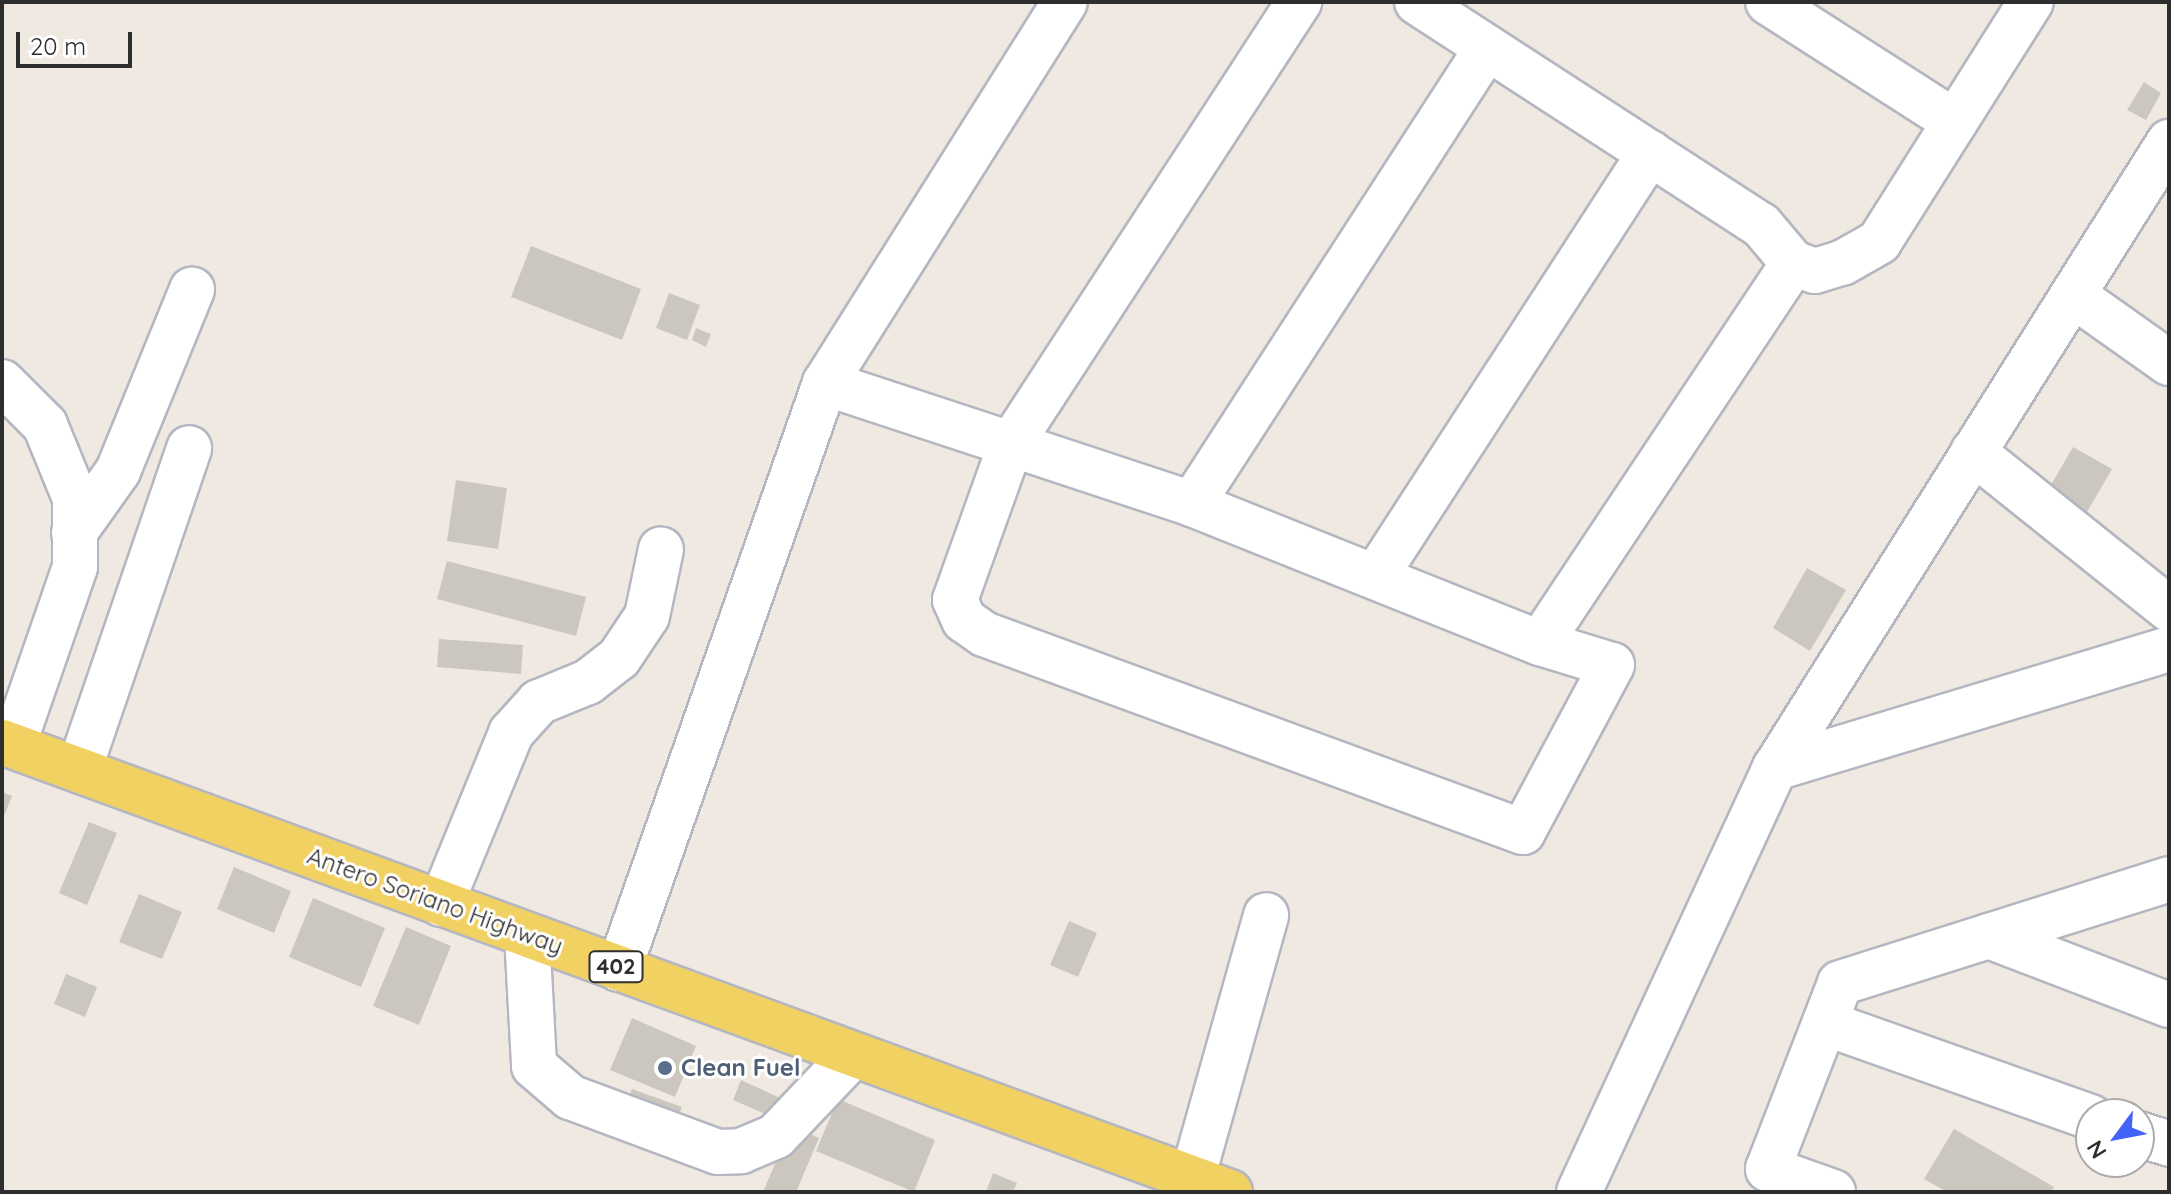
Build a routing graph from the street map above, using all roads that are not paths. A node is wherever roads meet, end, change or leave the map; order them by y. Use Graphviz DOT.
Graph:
graph roads {
  1 [pos="1065,2"];
  2 [pos="1299,2"];
  3 [pos="1417,2"];
  4 [pos="1768,2"];
  5 [pos="2031,2"];
  6 [pos="1487,48"];
  7 [pos="1955,122"];
  8 [pos="2169,142"];
  9 [pos="1650,153"];
  10 [pos="1793,263"];
  11 [pos="192,290"];
  12 [pos="2073,295"];
  13 [pos="2169,363"];
  14 [pos="2,382"];
  15 [pos="825,383"];
  16 [pos="1011,444"];
  17 [pos="189,448"];
  18 [pos="1973,452"];
  19 [pos="1192,504"];
  20 [pos="74,533"];
  21 [pos="661,549"];
  22 [pos="1377,574"];
  23 [pos="2169,609"];
  24 [pos="1540,643"];
  25 [pos="2169,649"];
  26 [pos="8,744"];
  27 [pos="1775,768"];
  28 [pos="79,770"];
  29 [pos="2169,879"];
  30 [pos="441,904"];
  31 [pos="1266,915"];
  32 [pos="527,935"];
  33 [pos="1989,936"];
  34 [pos="619,969"];
  35 [pos="2169,1005"];
  36 [pos="1825,1023"];
  37 [pos="853,1055"];
  38 [pos="2075,1111"];
  39 [pos="1211,1185"];
  40 [pos="1579,1192"];
  41 [pos="1833,1192"];
  1 -- 15 [label="street"];
  2 -- 16 [label="street"];
  3 -- 6 [label="street"];
  4 -- 7 [label="street"];
  5 -- 7 [label="street"];
  6 -- 9 [label="street"];
  6 -- 19 [label="street"];
  7 -- 10 [label="street"];
  8 -- 12 [label="street"];
  9 -- 10 [label="street"];
  9 -- 22 [label="street"];
  10 -- 24 [label="street"];
  11 -- 20 [label="street"];
  12 -- 13 [label="street"];
  12 -- 18 [label="street"];
  14 -- 20 [label="street"];
  15 -- 16 [label="street"];
  15 -- 34 [label="street"];
  16 -- 19 [label="street"];
  16 -- 24 [label="street"];
  17 -- 28 [label="street"];
  18 -- 23 [label="street"];
  18 -- 27 [label="street"];
  19 -- 22 [label="street"];
  20 -- 26 [label="street"];
  21 -- 30 [label="street"];
  22 -- 24 [label="street"];
  25 -- 27 [label="street"];
  26 -- 28 [label="main road, Antero Soriano Highway / 402"];
  27 -- 40 [label="street"];
  28 -- 30 [label="main road, Antero Soriano Highway / 402"];
  29 -- 33 [label="street"];
  30 -- 32 [label="main road, Antero Soriano Highway / 402"];
  31 -- 39 [label="street"];
  32 -- 34 [label="main road, Antero Soriano Highway / 402"];
  32 -- 37 [label="street"];
  33 -- 35 [label="street"];
  33 -- 36 [label="street"];
  34 -- 37 [label="main road, Antero Soriano Highway / 402"];
  36 -- 38 [label="street"];
  36 -- 41 [label="street"];
  37 -- 39 [label="main road, Antero Soriano Highway / 402"];
}
